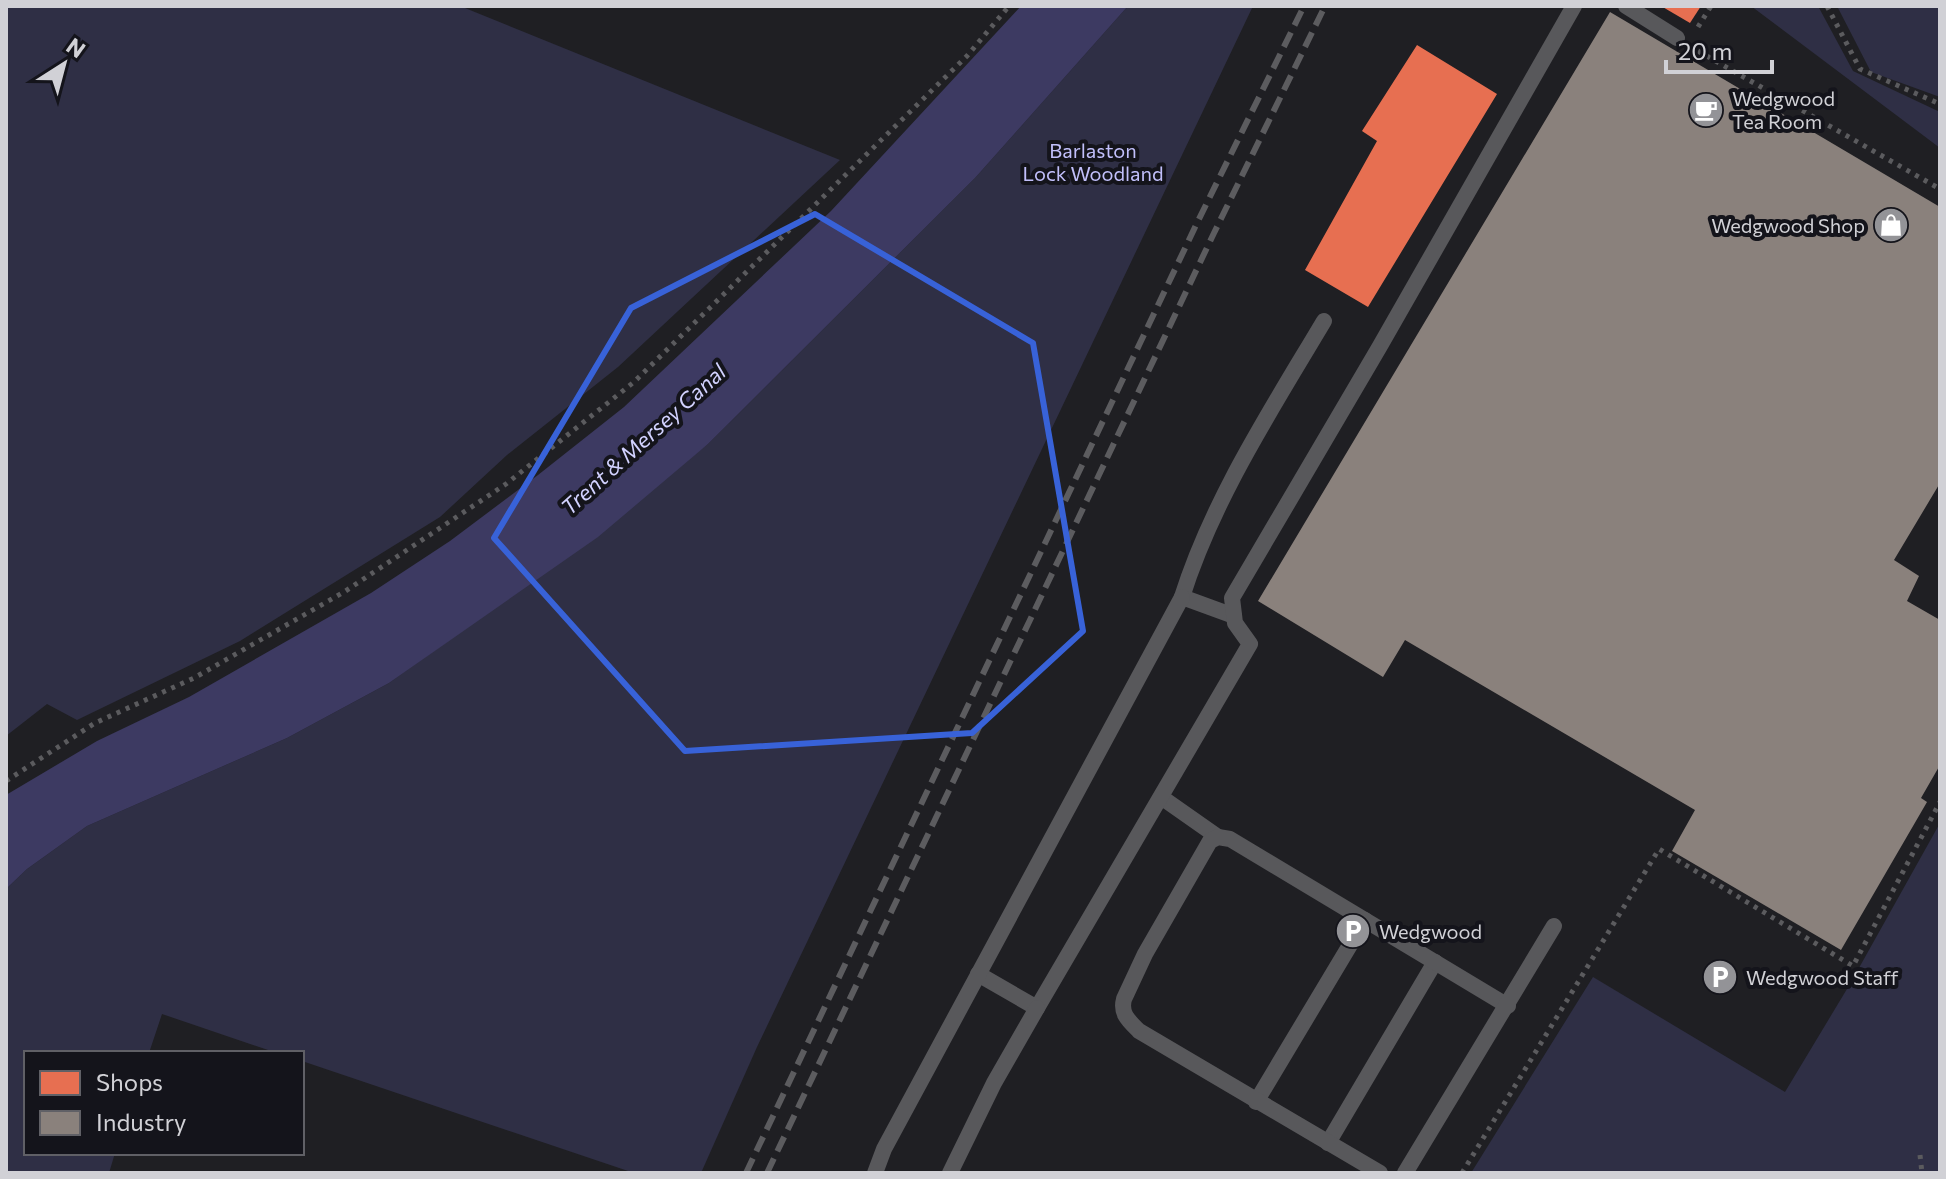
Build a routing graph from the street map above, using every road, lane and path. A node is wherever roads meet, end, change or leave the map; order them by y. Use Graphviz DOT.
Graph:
graph roads {
  1 [pos="1009,6"];
  2 [pos="1574,6"];
  3 [pos="1626,6"];
  4 [pos="1827,6"];
  5 [pos="1682,41"];
  6 [pos="1940,104"];
  7 [pos="1940,189"];
  8 [pos="1324,321"];
  9 [pos="1182,597"];
  10 [pos="1234,616"];
  11 [pos="6,781"];
  12 [pos="1161,797"];
  13 [pos="1940,802"];
  14 [pos="1218,837"];
  15 [pos="1365,920"];
  16 [pos="1554,926"];
  17 [pos="1435,962"];
  18 [pos="978,974"];
  19 [pos="1508,1006"];
  20 [pos="1037,1008"];
  21 [pos="1256,1102"];
  22 [pos="1328,1143"];
  23 [pos="1920,1155"];
  24 [pos="875,1173"];
  25 [pos="950,1173"];
  26 [pos="1380,1173"];
  27 [pos="1405,1173"];
  28 [pos="1462,1173"];
  29 [pos="1922,1173"];
  1 -- 11 [label="path"];
  2 -- 10 [label="lane"];
  3 -- 5 [label="lane"];
  4 -- 6 [label="path"];
  5 -- 7 [label="path"];
  8 -- 9 [label="lane"];
  9 -- 10 [label="lane"];
  9 -- 18 [label="lane"];
  10 -- 12 [label="lane"];
  12 -- 14 [label="lane"];
  12 -- 20 [label="lane"];
  13 -- 28 [label="path"];
  14 -- 15 [label="lane"];
  14 -- 21 [label="lane"];
  15 -- 17 [label="lane"];
  15 -- 21 [label="lane"];
  16 -- 19 [label="lane"];
  17 -- 19 [label="lane"];
  17 -- 22 [label="lane"];
  18 -- 20 [label="lane"];
  18 -- 24 [label="lane"];
  19 -- 27 [label="lane"];
  20 -- 25 [label="lane"];
  21 -- 22 [label="lane"];
  22 -- 26 [label="lane"];
  23 -- 29 [label="path"];
}
